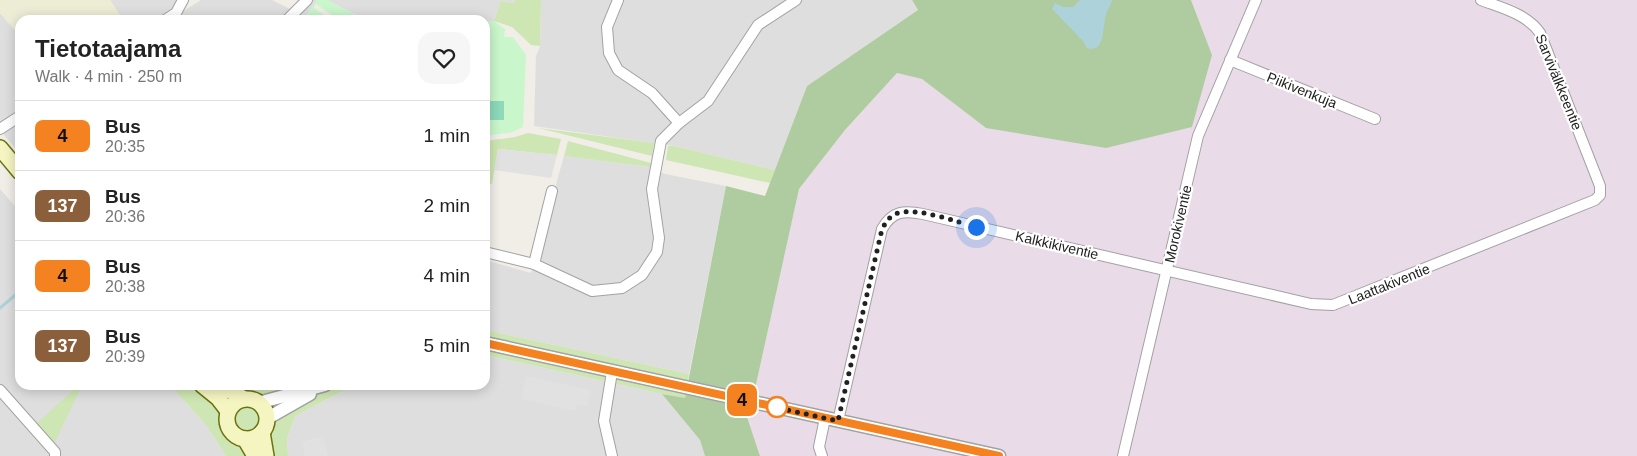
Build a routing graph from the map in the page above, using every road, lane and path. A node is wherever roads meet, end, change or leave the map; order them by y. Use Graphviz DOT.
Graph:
graph roads {
  1 [pos="183,0"];
  2 [pos="307,0"];
  3 [pos="618,0"];
  4 [pos="796,0"];
  5 [pos="1256,0"];
  6 [pos="1481,0"];
  7 [pos="173,15"];
  8 [pos="292,15"];
  9 [pos="1230,60"];
  10 [pos="15,119"];
  11 [pos="1375,119"];
  12 [pos="679,123"];
  13 [pos="0,129"];
  14 [pos="0,148"];
  15 [pos="15,166"];
  16 [pos="552,192"];
  17 [pos="1600,194"];
  18 [pos="490,253"];
  19 [pos="534,264"];
  20 [pos="1167,271"];
  21 [pos="490,344"];
  22 [pos="612,372"];
  23 [pos="0,390"];
  24 [pos="208,390"];
  25 [pos="230,390"];
  26 [pos="304,390"];
  27 [pos="317,390"];
  28 [pos="251,401"];
  29 [pos="228,411"];
  30 [pos="824,418"];
  31 [pos="838,421"];
  32 [pos="264,426"];
  33 [pos="245,439"];
  34 [pos="55,454"];
  35 [pos="254,456"];
  36 [pos="266,456"];
  37 [pos="612,456"];
  38 [pos="822,456"];
  39 [pos="999,456"];
  40 [pos="1123,456"];
  1 -- 7 [label="street"];
  2 -- 8 [label="street"];
  3 -- 12 [label="street"];
  4 -- 12 [label="street"];
  5 -- 9 [label="street, Morokiventie"];
  6 -- 17 [label="street, Sarvivälkkeentie"];
  9 -- 11 [label="street, Piikivenkuja"];
  9 -- 20 [label="street, Morokiventie"];
  10 -- 13 [label="street"];
  12 -- 19 [label="street"];
  14 -- 15 [label="main road"];
  16 -- 19 [label="street"];
  17 -- 20 [label="street, Laattakiventie"];
  18 -- 19 [label="street"];
  20 -- 31 [label="street, Kalkkikiventie"];
  20 -- 40 [label="street, Morokiventie"];
  21 -- 22 [label="street"];
  22 -- 30 [label="street"];
  22 -- 37 [label="street"];
  23 -- 34 [label="street"];
  24 -- 29 [label="main road"];
  25 -- 28 [label="main road"];
  26 -- 28 [label="street"];
  27 -- 32 [label="street"];
  28 -- 29 [label="main road"];
  28 -- 32 [label="main road"];
  29 -- 33 [label="main road"];
  30 -- 31 [label="street"];
  30 -- 38 [label="street"];
  31 -- 39 [label="street"];
  32 -- 33 [label="main road"];
  32 -- 36 [label="main road"];
  33 -- 35 [label="main road"];
}
